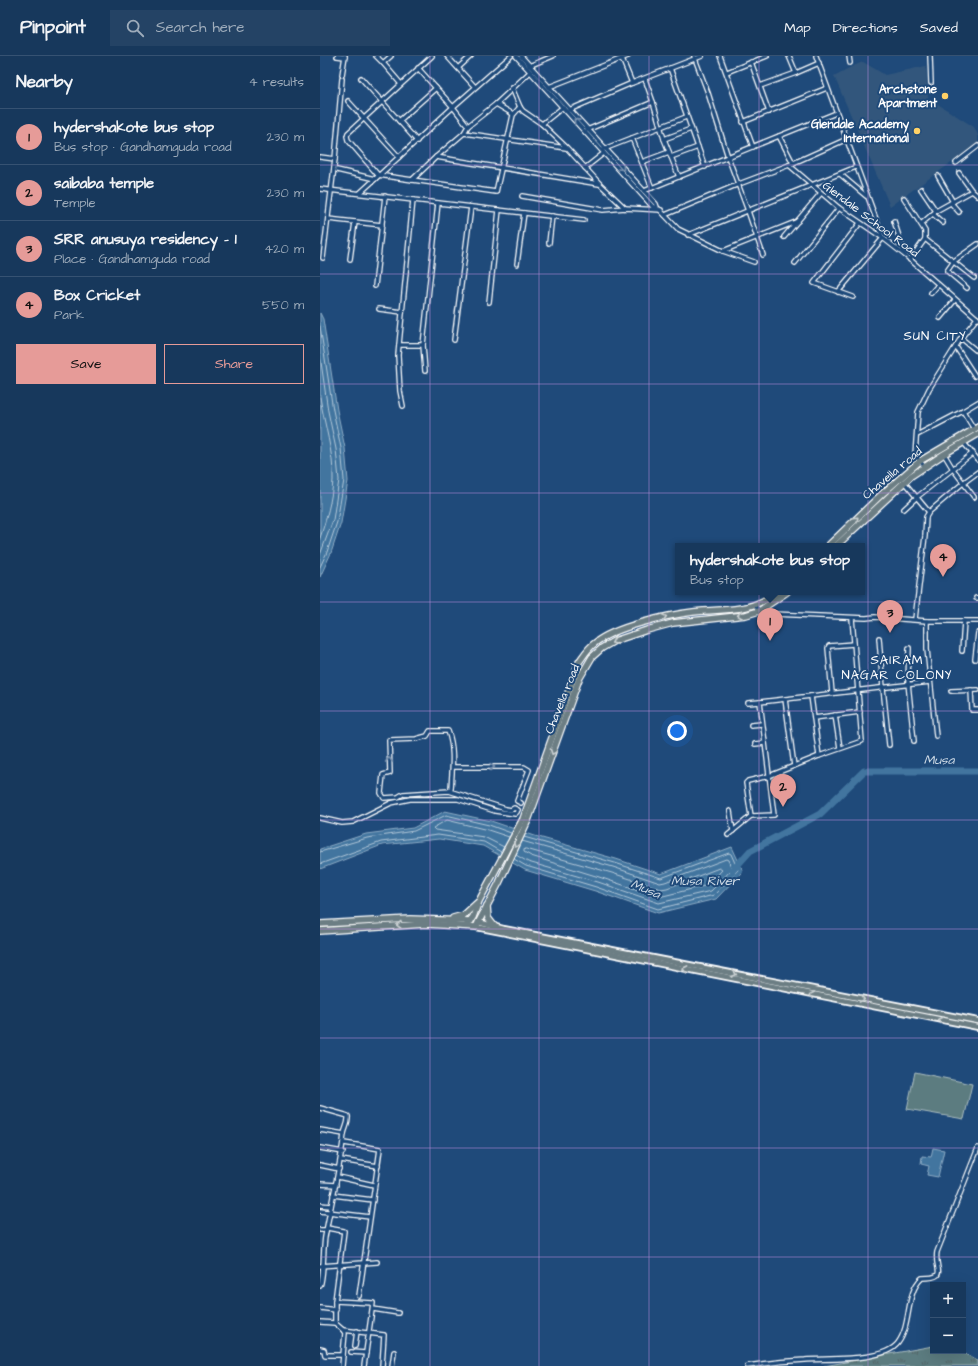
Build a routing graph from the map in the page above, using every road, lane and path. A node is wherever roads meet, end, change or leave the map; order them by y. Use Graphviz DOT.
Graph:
graph roads {
  1 [pos="337,56"];
  2 [pos="345,56"];
  3 [pos="376,56"];
  4 [pos="391,56"];
  5 [pos="432,56"];
  6 [pos="447,56"];
  7 [pos="471,56"];
  8 [pos="511,56"];
  9 [pos="553,56"];
  10 [pos="628,56"];
  11 [pos="702,56"];
  12 [pos="720,56"];
  13 [pos="767,56"];
  14 [pos="789,56"];
  15 [pos="816,56"];
  16 [pos="849,56"];
  17 [pos="930,56"];
  18 [pos="519,57"];
  19 [pos="621,57"];
  20 [pos="694,57"];
  21 [pos="751,62"];
  22 [pos="383,63"];
  23 [pos="819,63"];
  24 [pos="850,63"];
  25 [pos="529,66"];
  26 [pos="418,68"];
  27 [pos="458,68"];
  28 [pos="670,68"];
  29 [pos="530,72"];
  30 [pos="727,72"];
  31 [pos="796,73"];
  32 [pos="361,78"];
  33 [pos="645,79"];
  34 [pos="931,82"];
  35 [pos="632,83"];
  36 [pos="402,84"];
  37 [pos="760,86"];
  38 [pos="475,87"];
  39 [pos="549,87"];
  40 [pos="436,88"];
  41 [pos="512,88"];
  42 [pos="827,88"];
  43 [pos="348,101"];
  44 [pos="383,101"];
  45 [pos="653,102"];
  46 [pos="496,104"];
  47 [pos="453,107"];
  48 [pos="520,107"];
  49 [pos="563,107"];
  50 [pos="569,110"];
  51 [pos="769,112"];
  52 [pos="836,113"];
  53 [pos="513,114"];
  54 [pos="686,117"];
  55 [pos="364,119"];
  56 [pos="400,121"];
  57 [pos="744,122"];
  58 [pos="542,124"];
  59 [pos="468,126"];
  60 [pos="660,127"];
  61 [pos="691,129"];
  62 [pos="587,130"];
  63 [pos="464,133"];
  64 [pos="780,136"];
  65 [pos="862,137"];
  66 [pos="632,138"];
  67 [pos="664,139"];
  68 [pos="847,139"];
  69 [pos="507,140"];
  70 [pos="417,141"];
  71 [pos="978,146"];
  72 [pos="698,147"];
  73 [pos="753,147"];
  74 [pos="567,148"];
  75 [pos="604,151"];
  76 [pos="669,152"];
  77 [pos="436,156"];
  78 [pos="320,157"];
  79 [pos="399,157"];
  80 [pos="671,157"];
  81 [pos="728,157"];
  82 [pos="335,159"];
  83 [pos="642,162"];
  84 [pos="793,163"];
  85 [pos="956,164"];
  86 [pos="789,165"];
  87 [pos="502,167"];
  88 [pos="705,167"];
  89 [pos="856,167"];
  90 [pos="585,168"];
  91 [pos="337,170"];
  92 [pos="959,173"];
  93 [pos="840,174"];
  94 [pos="938,176"];
  95 [pos="377,177"];
  96 [pos="679,177"];
  97 [pos="412,180"];
  98 [pos="600,184"];
  99 [pos="739,184"];
  100 [pos="812,185"];
  101 [pos="652,188"];
  102 [pos="320,189"];
  103 [pos="921,189"];
  104 [pos="331,190"];
  105 [pos="644,191"];
  106 [pos="972,191"];
  107 [pos="821,193"];
  108 [pos="360,194"];
  109 [pos="385,196"];
  110 [pos="522,196"];
  111 [pos="978,196"];
  112 [pos="867,197"];
  113 [pos="904,198"];
  114 [pos="413,200"];
  115 [pos="438,203"];
  116 [pos="952,203"];
  117 [pos="471,207"];
  118 [pos="657,207"];
  119 [pos="625,208"];
  120 [pos="839,208"];
  121 [pos="499,210"];
  122 [pos="661,210"];
  123 [pos="748,210"];
  124 [pos="959,212"];
  125 [pos="524,213"];
  126 [pos="934,213"];
  127 [pos="665,215"];
  128 [pos="552,216"];
  129 [pos="328,219"];
  130 [pos="584,220"];
  131 [pos="798,221"];
  132 [pos="355,222"];
  133 [pos="894,222"];
  134 [pos="943,223"];
  135 [pos="860,224"];
  136 [pos="921,224"];
  137 [pos="382,225"];
  138 [pos="688,235"];
  139 [pos="757,237"];
  140 [pos="784,238"];
  141 [pos="883,238"];
  142 [pos="925,239"];
  143 [pos="549,243"];
  144 [pos="977,246"];
  145 [pos="723,251"];
  146 [pos="763,255"];
  147 [pos="906,256"];
  148 [pos="323,258"];
  149 [pos="350,259"];
  150 [pos="910,260"];
  151 [pos="954,261"];
  152 [pos="754,262"];
  153 [pos="795,263"];
  154 [pos="518,264"];
  155 [pos="974,278"];
  156 [pos="938,285"];
  157 [pos="376,286"];
  158 [pos="967,288"];
  159 [pos="838,292"];
  160 [pos="931,293"];
  161 [pos="853,297"];
  162 [pos="955,300"];
  163 [pos="489,302"];
  164 [pos="379,309"];
  165 [pos="402,312"];
  166 [pos="940,318"];
  167 [pos="977,319"];
  168 [pos="961,338"];
  169 [pos="454,340"];
  170 [pos="424,344"];
  171 [pos="398,345"];
  172 [pos="956,347"];
  173 [pos="978,352"];
  174 [pos="425,370"];
  175 [pos="975,376"];
  176 [pos="978,402"];
  177 [pos="403,406"];
  178 [pos="963,411"];
  179 [pos="977,430"];
  180 [pos="917,435"];
  181 [pos="963,442"];
  182 [pos="972,453"];
  183 [pos="944,454"];
  184 [pos="978,460"];
  185 [pos="920,462"];
  186 [pos="924,466"];
  187 [pos="953,469"];
  188 [pos="978,472"];
  189 [pos="904,482"];
  190 [pos="963,483"];
  191 [pos="978,495"];
  192 [pos="917,497"];
  193 [pos="904,509"];
  194 [pos="929,512"];
  195 [pos="831,543"];
  196 [pos="839,543"];
  197 [pos="774,595"];
  198 [pos="783,595"];
  199 [pos="755,605"];
  200 [pos="759,611"];
  201 [pos="852,618"];
  202 [pos="915,619"];
  203 [pos="927,621"];
  204 [pos="964,621"];
  205 [pos="978,621"];
  206 [pos="978,633"];
  207 [pos="879,638"];
  208 [pos="854,644"];
  209 [pos="909,648"];
  210 [pos="962,651"];
  211 [pos="976,659"];
  212 [pos="930,682"];
  213 [pos="908,683"];
  214 [pos="883,688"];
  215 [pos="858,690"];
  216 [pos="971,690"];
  217 [pos="978,690"];
  218 [pos="951,691"];
  219 [pos="832,693"];
  220 [pos="811,696"];
  221 [pos="785,699"];
  222 [pos="760,702"];
  223 [pos="748,703"];
  224 [pos="978,710"];
  225 [pos="860,712"];
  226 [pos="835,715"];
  227 [pos="814,718"];
  228 [pos="762,724"];
  229 [pos="751,725"];
  230 [pos="936,736"];
  231 [pos="914,742"];
  232 [pos="765,743"];
  233 [pos="755,744"];
  234 [pos="889,745"];
  235 [pos="840,748"];
  236 [pos="819,756"];
  237 [pos="794,766"];
  238 [pos="453,767"];
  239 [pos="769,776"];
  240 [pos="450,791"];
  241 [pos="514,808"];
  242 [pos="530,808"];
  243 [pos="730,811"];
  244 [pos="751,816"];
  245 [pos="320,818"];
  246 [pos="733,831"];
  247 [pos="728,835"];
  248 [pos="479,901"];
  249 [pos="487,905"];
  250 [pos="471,919"];
  251 [pos="426,920"];
  252 [pos="478,923"];
  253 [pos="320,924"];
  254 [pos="466,926"];
  255 [pos="495,927"];
  256 [pos="320,930"];
  257 [pos="978,1021"];
  258 [pos="978,1027"];
  259 [pos="320,1108"];
  260 [pos="320,1130"];
  261 [pos="344,1134"];
  262 [pos="344,1143"];
  263 [pos="320,1148"];
  264 [pos="978,1148"];
  265 [pos="343,1152"];
  266 [pos="341,1160"];
  267 [pos="320,1165"];
  268 [pos="378,1166"];
  269 [pos="339,1169"];
  270 [pos="338,1178"];
  271 [pos="320,1184"];
  272 [pos="336,1185"];
  273 [pos="374,1185"];
  274 [pos="333,1195"];
  275 [pos="373,1200"];
  276 [pos="320,1205"];
  277 [pos="331,1206"];
  278 [pos="320,1212"];
  279 [pos="331,1212"];
  280 [pos="370,1217"];
  281 [pos="327,1229"];
  282 [pos="320,1230"];
  283 [pos="322,1247"];
  284 [pos="377,1262"];
  285 [pos="363,1263"];
  286 [pos="340,1264"];
  287 [pos="321,1266"];
  288 [pos="320,1286"];
  289 [pos="359,1296"];
  290 [pos="335,1301"];
  291 [pos="320,1308"];
  292 [pos="336,1310"];
  293 [pos="373,1310"];
  294 [pos="398,1313"];
  295 [pos="320,1322"];
  296 [pos="334,1323"];
  297 [pos="343,1330"];
  298 [pos="357,1332"];
  299 [pos="368,1333"];
  300 [pos="355,1346"];
  301 [pos="320,1349"];
  302 [pos="351,1352"];
  303 [pos="394,1352"];
  304 [pos="366,1353"];
  305 [pos="343,1355"];
  306 [pos="383,1360"];
  307 [pos="392,1364"];
  308 [pos="342,1366"];
  309 [pos="364,1366"];
  310 [pos="382,1366"];
  311 [pos="747,1366"];
  1 -- 2 [label="street"];
  2 -- 82 [label="street"];
  3 -- 22 [label="street"];
  4 -- 22 [label="street"];
  5 -- 26 [label="street"];
  6 -- 27 [label="street"];
  7 -- 27 [label="street"];
  8 -- 38 [label="street"];
  9 -- 25 [label="street"];
  10 -- 19 [label="street"];
  11 -- 20 [label="street"];
  12 -- 30 [label="street"];
  13 -- 21 [label="street"];
  14 -- 31 [label="street"];
  15 -- 23 [label="street"];
  16 -- 24 [label="street"];
  17 -- 34 [label="street"];
  18 -- 25 [label="street"];
  18 -- 29 [label="street"];
  19 -- 35 [label="street"];
  19 -- 39 [label="street"];
  20 -- 28 [label="street"];
  20 -- 81 [label="street"];
  21 -- 30 [label="street"];
  21 -- 37 [label="street"];
  22 -- 36 [label="street"];
  23 -- 31 [label="street"];
  23 -- 42 [label="street"];
  25 -- 39 [label="street"];
  26 -- 36 [label="street"];
  26 -- 40 [label="street"];
  27 -- 38 [label="street"];
  28 -- 33 [label="street"];
  28 -- 54 [label="street"];
  29 -- 41 [label="street"];
  29 -- 49 [label="street"];
  30 -- 57 [label="street"];
  31 -- 37 [label="street"];
  32 -- 44 [label="street"];
  33 -- 35 [label="street"];
  33 -- 45 [label="street"];
  35 -- 50 [label="street"];
  36 -- 44 [label="street"];
  37 -- 51 [label="street"];
  38 -- 47 [label="street"];
  39 -- 50 [label="street"];
  40 -- 47 [label="street"];
  40 -- 56 [label="street"];
  41 -- 46 [label="street"];
  41 -- 48 [label="street"];
  42 -- 51 [label="street"];
  42 -- 52 [label="street"];
  43 -- 55 [label="street"];
  44 -- 55 [label="street"];
  44 -- 56 [label="street"];
  45 -- 60 [label="street"];
  45 -- 62 [label="street"];
  46 -- 53 [label="street"];
  46 -- 59 [label="street"];
  47 -- 59 [label="street"];
  47 -- 70 [label="street"];
  48 -- 53 [label="street"];
  48 -- 58 [label="street"];
  49 -- 58 [label="street"];
  75 -- 49 [label="street, one-way"];
  50 -- 62 [label="street"];
  51 -- 57 [label="street"];
  52 -- 64 [label="street"];
  52 -- 68 [label="street"];
  53 -- 69 [label="street"];
  54 -- 60 [label="street"];
  54 -- 61 [label="street"];
  55 -- 79 [label="street"];
  55 -- 95 [label="street"];
  56 -- 70 [label="street"];
  57 -- 73 [label="street"];
  58 -- 74 [label="street"];
  59 -- 63 [label="street"];
  60 -- 66 [label="street"];
  60 -- 67 [label="street"];
  61 -- 67 [label="street"];
  61 -- 72 [label="street"];
  62 -- 75 [label="street"];
  63 -- 69 [label="street"];
  63 -- 77 [label="street"];
  64 -- 73 [label="street"];
  64 -- 84 [label="street"];
  65 -- 68 [label="street"];
  66 -- 75 [label="street"];
  66 -- 83 [label="street"];
  67 -- 76 [label="street"];
  68 -- 84 [label="street"];
  68 -- 89 [label="street"];
  69 -- 74 [label="street"];
  69 -- 87 [label="street"];
  70 -- 79 [label="street"];
  71 -- 85 [label="street"];
  72 -- 80 [label="street"];
  72 -- 88 [label="street"];
  73 -- 81 [label="street"];
  74 -- 90 [label="street"];
  75 -- 90 [label="street"];
  75 -- 105 [label="street, one-way"];
  75 -- 118 [label="street"];
  76 -- 80 [label="street"];
  76 -- 83 [label="street"];
  77 -- 87 [label="street"];
  77 -- 97 [label="street"];
  78 -- 82 [label="street"];
  79 -- 95 [label="street"];
  80 -- 96 [label="street"];
  81 -- 88 [label="street"];
  81 -- 99 [label="street"];
  82 -- 104 [label="street"];
  83 -- 101 [label="street"];
  84 -- 86 [label="street"];
  86 -- 99 [label="street"];
  86 -- 100 [label="street, Glendale School Road"];
  87 -- 97 [label="street"];
  87 -- 98 [label="street"];
  88 -- 96 [label="street"];
  89 -- 93 [label="street"];
  89 -- 112 [label="street"];
  90 -- 98 [label="street"];
  91 -- 95 [label="street"];
  92 -- 106 [label="street"];
  93 -- 100 [label="street"];
  93 -- 112 [label="street"];
  94 -- 116 [label="street"];
  95 -- 97 [label="street"];
  95 -- 108 [label="street"];
  96 -- 101 [label="street"];
  98 -- 119 [label="street"];
  99 -- 123 [label="street"];
  99 -- 127 [label="street"];
  100 -- 107 [label="street, Glendale School Road"];
  100 -- 123 [label="street"];
  101 -- 105 [label="street"];
  102 -- 104 [label="street"];
  103 -- 126 [label="street"];
  104 -- 108 [label="street"];
  104 -- 129 [label="street"];
  105 -- 118 [label="street"];
  106 -- 111 [label="street"];
  106 -- 116 [label="street"];
  107 -- 120 [label="street, Glendale School Road"];
  107 -- 131 [label="street"];
  108 -- 109 [label="street"];
  109 -- 114 [label="street"];
  109 -- 137 [label="street"];
  110 -- 119 [label="street"];
  112 -- 141 [label="street"];
  113 -- 136 [label="street"];
  114 -- 115 [label="street"];
  114 -- 165 [label="street"];
  115 -- 117 [label="street"];
  115 -- 170 [label="street"];
  116 -- 124 [label="street"];
  116 -- 126 [label="street"];
  117 -- 121 [label="street"];
  117 -- 169 [label="street"];
  118 -- 122 [label="street"];
  119 -- 122 [label="street"];
  120 -- 135 [label="street, Glendale School Road"];
  120 -- 153 [label="street"];
  121 -- 125 [label="street"];
  121 -- 163 [label="street"];
  122 -- 127 [label="street"];
  123 -- 138 [label="street"];
  123 -- 139 [label="street"];
  125 -- 128 [label="street"];
  125 -- 154 [label="street"];
  126 -- 134 [label="street"];
  126 -- 136 [label="street"];
  127 -- 138 [label="street"];
  128 -- 130 [label="street"];
  128 -- 143 [label="street"];
  129 -- 132 [label="street"];
  129 -- 148 [label="street"];
  131 -- 139 [label="street"];
  131 -- 140 [label="street"];
  132 -- 137 [label="street"];
  132 -- 149 [label="street"];
  133 -- 147 [label="street"];
  135 -- 141 [label="street, Glendale School Road"];
  135 -- 159 [label="street"];
  136 -- 142 [label="street"];
  137 -- 157 [label="street"];
  138 -- 145 [label="street"];
  139 -- 145 [label="street"];
  139 -- 146 [label="street"];
  141 -- 147 [label="street, Glendale School Road"];
  141 -- 159 [label="street"];
  142 -- 150 [label="street"];
  142 -- 151 [label="street"];
  144 -- 151 [label="street"];
  145 -- 152 [label="street"];
  147 -- 150 [label="street, Glendale School Road"];
  150 -- 156 [label="street, Glendale School Road"];
  151 -- 155 [label="street"];
  151 -- 158 [label="street"];
  156 -- 160 [label="street"];
  156 -- 162 [label="street, Glendale School Road"];
  159 -- 161 [label="street"];
  162 -- 166 [label="street"];
  162 -- 167 [label="street, Glendale School Road"];
  164 -- 165 [label="street"];
  165 -- 171 [label="street"];
  167 -- 168 [label="street"];
  168 -- 172 [label="street"];
  168 -- 173 [label="street"];
  170 -- 171 [label="street"];
  170 -- 174 [label="street"];
  171 -- 177 [label="street"];
  172 -- 175 [label="street"];
  172 -- 180 [label="street"];
  176 -- 178 [label="street"];
  178 -- 179 [label="street"];
  178 -- 180 [label="street"];
  179 -- 181 [label="highway, Chavella road"];
  179 -- 185 [label="highway, Chavella road"];
  180 -- 185 [label="street"];
  181 -- 182 [label="street"];
  181 -- 183 [label="highway, Chavella road"];
  182 -- 184 [label="street"];
  182 -- 187 [label="street"];
  183 -- 186 [label="highway, Chavella road"];
  183 -- 187 [label="street"];
  185 -- 186 [label="street"];
  195 -- 185 [label="highway, Chavella road, one-way"];
  186 -- 189 [label="highway, Chavella road"];
  187 -- 190 [label="street"];
  187 -- 192 [label="street"];
  188 -- 190 [label="street"];
  189 -- 192 [label="street"];
  189 -- 196 [label="highway, Chavella road"];
  190 -- 191 [label="street"];
  190 -- 194 [label="street"];
  192 -- 193 [label="street"];
  192 -- 194 [label="street"];
  194 -- 202 [label="street"];
  197 -- 199 [label="highway, Chavella road"];
  198 -- 200 [label="highway, Chavella road"];
  199 -- 200 [label="street"];
  242 -- 199 [label="highway, Chavella road, one-way"];
  200 -- 201 [label="street"];
  200 -- 242 [label="highway, Chavella road, one-way"];
  201 -- 202 [label="street"];
  201 -- 208 [label="street"];
  202 -- 203 [label="street"];
  203 -- 204 [label="street"];
  203 -- 212 [label="street"];
  204 -- 205 [label="street"];
  204 -- 210 [label="street"];
  206 -- 211 [label="street"];
  207 -- 214 [label="street"];
  208 -- 215 [label="street"];
  208 -- 219 [label="street"];
  209 -- 213 [label="street"];
  212 -- 213 [label="street"];
  212 -- 230 [label="street"];
  213 -- 214 [label="street"];
  213 -- 231 [label="street"];
  214 -- 215 [label="street"];
  214 -- 234 [label="street"];
  215 -- 219 [label="street"];
  215 -- 225 [label="street"];
  216 -- 217 [label="street"];
  216 -- 218 [label="street"];
  216 -- 224 [label="street"];
  219 -- 220 [label="street"];
  220 -- 221 [label="street"];
  220 -- 227 [label="street"];
  221 -- 222 [label="street"];
  221 -- 237 [label="street"];
  222 -- 223 [label="street"];
  222 -- 228 [label="street"];
  225 -- 226 [label="street"];
  225 -- 235 [label="street"];
  226 -- 227 [label="street"];
  226 -- 235 [label="street"];
  227 -- 236 [label="street"];
  228 -- 229 [label="street"];
  228 -- 232 [label="street"];
  232 -- 233 [label="street"];
  232 -- 239 [label="street"];
  235 -- 236 [label="street"];
  236 -- 237 [label="street"];
  237 -- 239 [label="street"];
  238 -- 240 [label="street"];
  240 -- 238 [label="street, one-way"];
  238 -- 241 [label="street, one-way"];
  239 -- 244 [label="street"];
  239 -- 244 [label="street"];
  240 -- 241 [label="street"];
  241 -- 245 [label="street"];
  242 -- 248 [label="highway"];
  242 -- 249 [label="highway, Chavella road, one-way"];
  243 -- 246 [label="street"];
  244 -- 246 [label="street"];
  246 -- 247 [label="street"];
  248 -- 250 [label="highway"];
  248 -- 251 [label="highway"];
  249 -- 252 [label="highway, Chavella road"];
  249 -- 255 [label="highway"];
  250 -- 251 [label="highway"];
  250 -- 252 [label="highway"];
  250 -- 254 [label="highway"];
  251 -- 253 [label="highway"];
  252 -- 254 [label="highway"];
  252 -- 255 [label="main road"];
  258 -- 252 [label="main road, one-way"];
  254 -- 256 [label="highway, one-way"];
  255 -- 257 [label="main road, one-way"];
  259 -- 261 [label="street"];
  260 -- 261 [label="street"];
  261 -- 262 [label="street"];
  262 -- 265 [label="street"];
  262 -- 268 [label="street"];
  263 -- 265 [label="street"];
  264 -- 311 [label="street"];
  265 -- 266 [label="street"];
  266 -- 268 [label="street"];
  266 -- 269 [label="street"];
  267 -- 269 [label="street"];
  268 -- 273 [label="street"];
  269 -- 270 [label="street"];
  270 -- 272 [label="street"];
  270 -- 273 [label="street"];
  271 -- 272 [label="street"];
  272 -- 274 [label="street"];
  273 -- 275 [label="street"];
  274 -- 275 [label="street"];
  274 -- 277 [label="street"];
  275 -- 280 [label="street"];
  276 -- 277 [label="street"];
  277 -- 279 [label="street"];
  278 -- 279 [label="street"];
  279 -- 280 [label="street"];
  279 -- 281 [label="street"];
  280 -- 285 [label="street"];
  281 -- 282 [label="street"];
  281 -- 283 [label="street"];
  281 -- 286 [label="street"];
  283 -- 287 [label="street"];
  284 -- 285 [label="street"];
  285 -- 286 [label="street"];
  285 -- 289 [label="street"];
  286 -- 287 [label="street"];
  286 -- 290 [label="street"];
  287 -- 288 [label="street"];
  290 -- 292 [label="street"];
  290 -- 293 [label="street"];
  291 -- 292 [label="street"];
  292 -- 296 [label="street"];
  293 -- 294 [label="street"];
  293 -- 299 [label="street"];
  295 -- 296 [label="street"];
  296 -- 297 [label="street"];
  297 -- 298 [label="street"];
  297 -- 305 [label="street"];
  298 -- 299 [label="street"];
  298 -- 300 [label="street"];
  299 -- 304 [label="street"];
  299 -- 306 [label="street"];
  301 -- 305 [label="street"];
  302 -- 304 [label="street"];
  303 -- 307 [label="street"];
  304 -- 309 [label="street"];
  305 -- 308 [label="street"];
  306 -- 307 [label="street"];
  306 -- 310 [label="street"];
}
